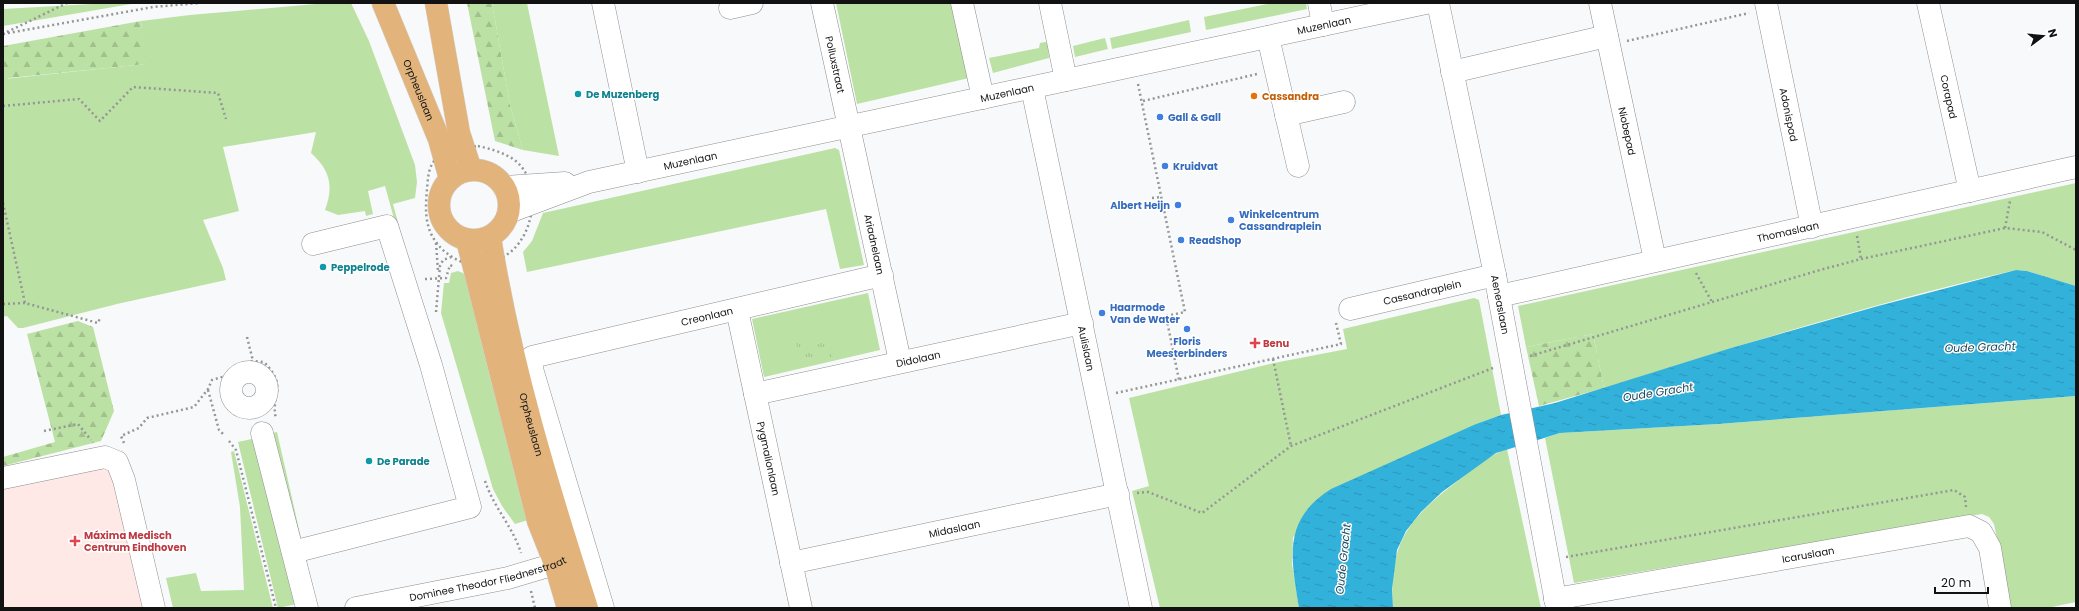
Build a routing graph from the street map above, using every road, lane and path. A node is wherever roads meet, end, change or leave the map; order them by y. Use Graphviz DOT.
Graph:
graph roads {
  1 [pos="67,3"];
  2 [pos="199,3"];
  3 [pos="383,3"];
  4 [pos="436,3"];
  5 [pos="602,3"];
  6 [pos="752,3"];
  7 [pos="822,3"];
  8 [pos="962,3"];
  9 [pos="1050,3"];
  10 [pos="1318,3"];
  11 [pos="1426,3"];
  12 [pos="1438,3"];
  13 [pos="1600,3"];
  14 [pos="1928,3"];
  15 [pos="1767,6"];
  16 [pos="730,8"];
  17 [pos="1323,25"];
  18 [pos="3,34"];
  19 [pos="1268,37"];
  20 [pos="1608,40"];
  21 [pos="1134,66"];
  22 [pos="1276,70"];
  23 [pos="1452,72"];
  24 [pos="1066,80"];
  25 [pos="1032,88"];
  26 [pos="983,98"];
  27 [pos="1143,101"];
  28 [pos="1344,102"];
  29 [pos="3,106"];
  30 [pos="1286,115"];
  31 [pos="226,119"];
  32 [pos="848,127"];
  33 [pos="1298,166"];
  34 [pos="2076,167"];
  35 [pos="471,170"];
  36 [pos="638,172"];
  37 [pos="428,176"];
  38 [pos="450,179"];
  39 [pos="589,182"];
  40 [pos="2007,183"];
  41 [pos="504,187"];
  42 [pos="1970,191"];
  43 [pos="1161,197"];
  44 [pos="1152,198"];
  45 [pos="3,203"];
  46 [pos="509,212"];
  47 [pos="1853,218"];
  48 [pos="1812,227"];
  49 [pos="2005,228"];
  50 [pos="490,237"];
  51 [pos="467,240"];
  52 [pos="436,243"];
  53 [pos="313,244"];
  54 [pos="2076,250"];
  55 [pos="1687,254"];
  56 [pos="1861,259"];
  57 [pos="1655,260"];
  58 [pos="438,274"];
  59 [pos="477,274"];
  60 [pos="882,275"];
  61 [pos="1495,275"];
  62 [pos="438,278"];
  63 [pos="404,282"];
  64 [pos="1500,296"];
  65 [pos="1712,302"];
  66 [pos="25,303"];
  67 [pos="3,304"];
  68 [pos="1350,309"];
  69 [pos="737,310"];
  70 [pos="437,316"];
  71 [pos="100,318"];
  72 [pos="1082,323"];
  73 [pos="247,337"];
  74 [pos="532,357"];
  75 [pos="1273,359"];
  76 [pos="900,361"];
  77 [pos="1512,361"];
  78 [pos="241,370"];
  79 [pos="1179,380"];
  80 [pos="208,389"];
  81 [pos="755,394"];
  82 [pos="1098,397"];
  83 [pos="264,423"];
  84 [pos="44,431"];
  85 [pos="224,435"];
  86 [pos="120,436"];
  87 [pos="229,441"];
  88 [pos="1291,446"];
  89 [pos="105,457"];
  90 [pos="483,474"];
  91 [pos="3,478"];
  92 [pos="1118,494"];
  93 [pos="1969,526"];
  94 [pos="293,552"];
  95 [pos="563,560"];
  96 [pos="1548,560"];
  97 [pos="791,563"];
  98 [pos="527,573"];
  99 [pos="1556,604"];
  100 [pos="154,608"];
  101 [pos="276,608"];
  102 [pos="307,608"];
  103 [pos="356,608"];
  104 [pos="535,608"];
  105 [pos="568,608"];
  106 [pos="587,608"];
  107 [pos="603,608"];
  108 [pos="801,608"];
  109 [pos="1141,608"];
  110 [pos="2000,608"];
  1 -- 18 [label="path"];
  2 -- 18 [label="path"];
  3 -- 38 [label="main road, Orpheuslaan"];
  4 -- 35 [label="main road"];
  5 -- 36 [label="street"];
  6 -- 16 [label="street"];
  7 -- 32 [label="street, Polluxstraat"];
  8 -- 26 [label="street"];
  9 -- 24 [label="street"];
  10 -- 17 [label="street"];
  11 -- 17 [label="street, Muzenlaan"];
  12 -- 23 [label="street, Aeneaslaan"];
  13 -- 20 [label="street, Niobepad"];
  14 -- 42 [label="street, Corapad"];
  15 -- 20 [label="path"];
  15 -- 48 [label="street, Adonispad"];
  17 -- 19 [label="street, Muzenlaan"];
  19 -- 21 [label="street, Muzenlaan"];
  19 -- 22 [label="street"];
  20 -- 23 [label="street"];
  20 -- 57 [label="street, Niobepad"];
  21 -- 24 [label="street, Muzenlaan"];
  21 -- 27 [label="path"];
  22 -- 27 [label="path"];
  22 -- 30 [label="street"];
  23 -- 61 [label="street, Aeneaslaan"];
  24 -- 25 [label="street, Muzenlaan"];
  25 -- 26 [label="street, Muzenlaan"];
  25 -- 72 [label="street, Aulislaan"];
  26 -- 32 [label="street, Muzenlaan"];
  27 -- 43 [label="path"];
  28 -- 30 [label="street"];
  29 -- 31 [label="path"];
  30 -- 33 [label="street"];
  32 -- 36 [label="street, Muzenlaan"];
  32 -- 60 [label="street, Ariadnelaan"];
  34 -- 40 [label="street, Thomaslaan"];
  35 -- 38 [label="main road"];
  35 -- 41 [label="main road"];
  36 -- 39 [label="street, Muzenlaan"];
  37 -- 52 [label="path"];
  38 -- 51 [label="main road"];
  39 -- 41 [label="street, Muzenlaan"];
  39 -- 46 [label="street, Muzenlaan"];
  40 -- 42 [label="street, Thomaslaan"];
  40 -- 49 [label="path"];
  41 -- 46 [label="main road"];
  42 -- 47 [label="street, Thomaslaan"];
  43 -- 44 [label="path"];
  43 -- 79 [label="path"];
  45 -- 66 [label="path"];
  46 -- 50 [label="main road"];
  47 -- 48 [label="street, Thomaslaan"];
  47 -- 56 [label="path"];
  48 -- 55 [label="street, Thomaslaan"];
  49 -- 54 [label="path"];
  49 -- 56 [label="path"];
  50 -- 51 [label="main road"];
  50 -- 95 [label="main road, Orpheuslaan"];
  51 -- 59 [label="main road, Orpheuslaan"];
  52 -- 58 [label="path"];
  52 -- 58 [label="path"];
  53 -- 63 [label="street"];
  55 -- 57 [label="street, Thomaslaan"];
  55 -- 65 [label="path"];
  56 -- 65 [label="path"];
  57 -- 64 [label="street, Thomaslaan"];
  58 -- 62 [label="path"];
  59 -- 62 [label="path"];
  59 -- 95 [label="main road, Orpheuslaan"];
  60 -- 69 [label="street, Creonlaan"];
  60 -- 76 [label="street, Ariadnelaan"];
  61 -- 64 [label="street, Aeneaslaan"];
  61 -- 68 [label="street, Cassandraplein"];
  62 -- 63 [label="path"];
  62 -- 70 [label="path"];
  63 -- 94 [label="street"];
  64 -- 77 [label="street, Aeneaslaan"];
  65 -- 77 [label="path"];
  66 -- 67 [label="path"];
  66 -- 71 [label="path"];
  68 -- 75 [label="path"];
  69 -- 74 [label="street, Creonlaan"];
  69 -- 81 [label="street, Pygmalionlaan"];
  72 -- 76 [label="street, Didolaan"];
  72 -- 82 [label="street, Aulislaan"];
  73 -- 78 [label="path"];
  74 -- 107 [label="street, Orpheuslaan"];
  75 -- 79 [label="path"];
  75 -- 88 [label="path"];
  76 -- 81 [label="street, Didolaan"];
  77 -- 88 [label="path"];
  77 -- 96 [label="street, Aeneaslaan"];
  78 -- 80 [label="path"];
  78 -- 83 [label="street"];
  78 -- 83 [label="path"];
  79 -- 82 [label="path"];
  80 -- 85 [label="path"];
  80 -- 86 [label="path"];
  81 -- 97 [label="street, Pygmalionlaan"];
  82 -- 92 [label="street, Aulislaan"];
  83 -- 94 [label="street"];
  84 -- 89 [label="path"];
  87 -- 101 [label="path"];
  88 -- 92 [label="path"];
  89 -- 91 [label="street"];
  89 -- 100 [label="street"];
  90 -- 98 [label="path"];
  92 -- 97 [label="street, Midaslaan"];
  92 -- 109 [label="street, Aulislaan"];
  93 -- 96 [label="path"];
  93 -- 99 [label="street, Icaruslaan"];
  93 -- 110 [label="street"];
  94 -- 102 [label="street"];
  95 -- 98 [label="street, Dominee Theodor Fliednerstraat"];
  95 -- 105 [label="main road, Orpheuslaan"];
  95 -- 106 [label="main road, Orpheuslaan"];
  96 -- 99 [label="street, Aeneaslaan"];
  97 -- 108 [label="street, Pygmalionlaan"];
  98 -- 103 [label="street, Dominee Theodor Fliednerstraat"];
  98 -- 104 [label="path"];
}
